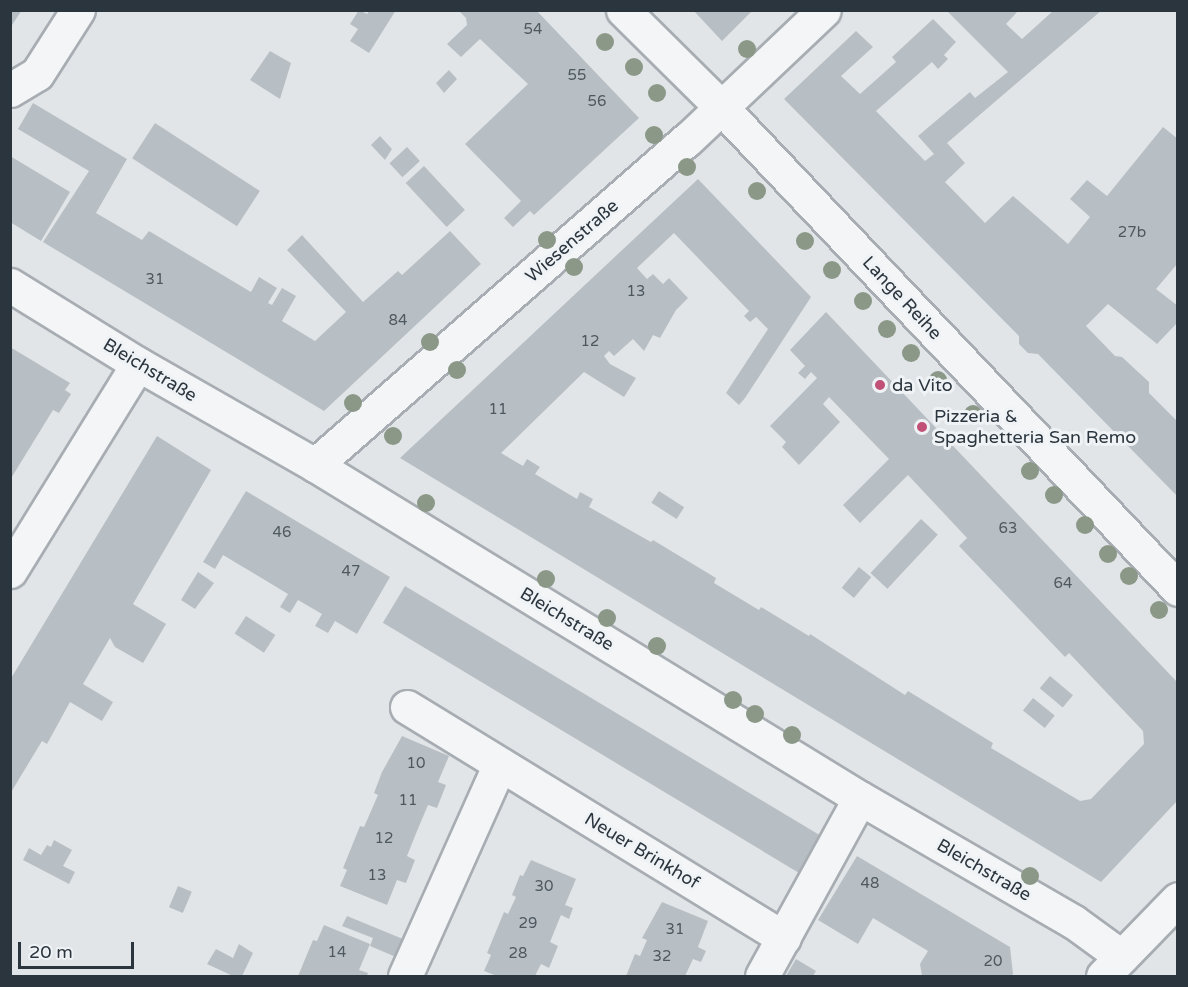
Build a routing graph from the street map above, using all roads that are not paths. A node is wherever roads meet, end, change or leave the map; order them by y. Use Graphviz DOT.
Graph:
graph roads {
  1 [pos="78,10"];
  2 [pos="623,10"];
  3 [pos="824,10"];
  4 [pos="10,90"];
  5 [pos="721,107"];
  6 [pos="10,285"];
  7 [pos="138,364"];
  8 [pos="315,465"];
  9 [pos="10,571"];
  10 [pos="1178,589"];
  11 [pos="407,706"];
  12 [pos="500,764"];
  13 [pos="860,798"];
  14 [pos="1178,899"];
  15 [pos="784,938"];
  16 [pos="1112,967"];
  17 [pos="405,976"];
  18 [pos="762,976"];
  1 -- 4 [label="street"];
  2 -- 5 [label="street, Lange Reihe"];
  3 -- 5 [label="street, Wiesenstraße"];
  5 -- 8 [label="street, Wiesenstraße"];
  5 -- 10 [label="street, Lange Reihe"];
  6 -- 7 [label="street, Bleichstraße"];
  7 -- 8 [label="street, Bleichstraße"];
  7 -- 9 [label="street"];
  8 -- 13 [label="street, Bleichstraße"];
  11 -- 12 [label="street, Neuer Brinkhof"];
  12 -- 15 [label="street, Neuer Brinkhof"];
  12 -- 17 [label="street"];
  13 -- 15 [label="street"];
  13 -- 16 [label="street, Bleichstraße"];
  14 -- 16 [label="street"];
  15 -- 18 [label="street"];
}
